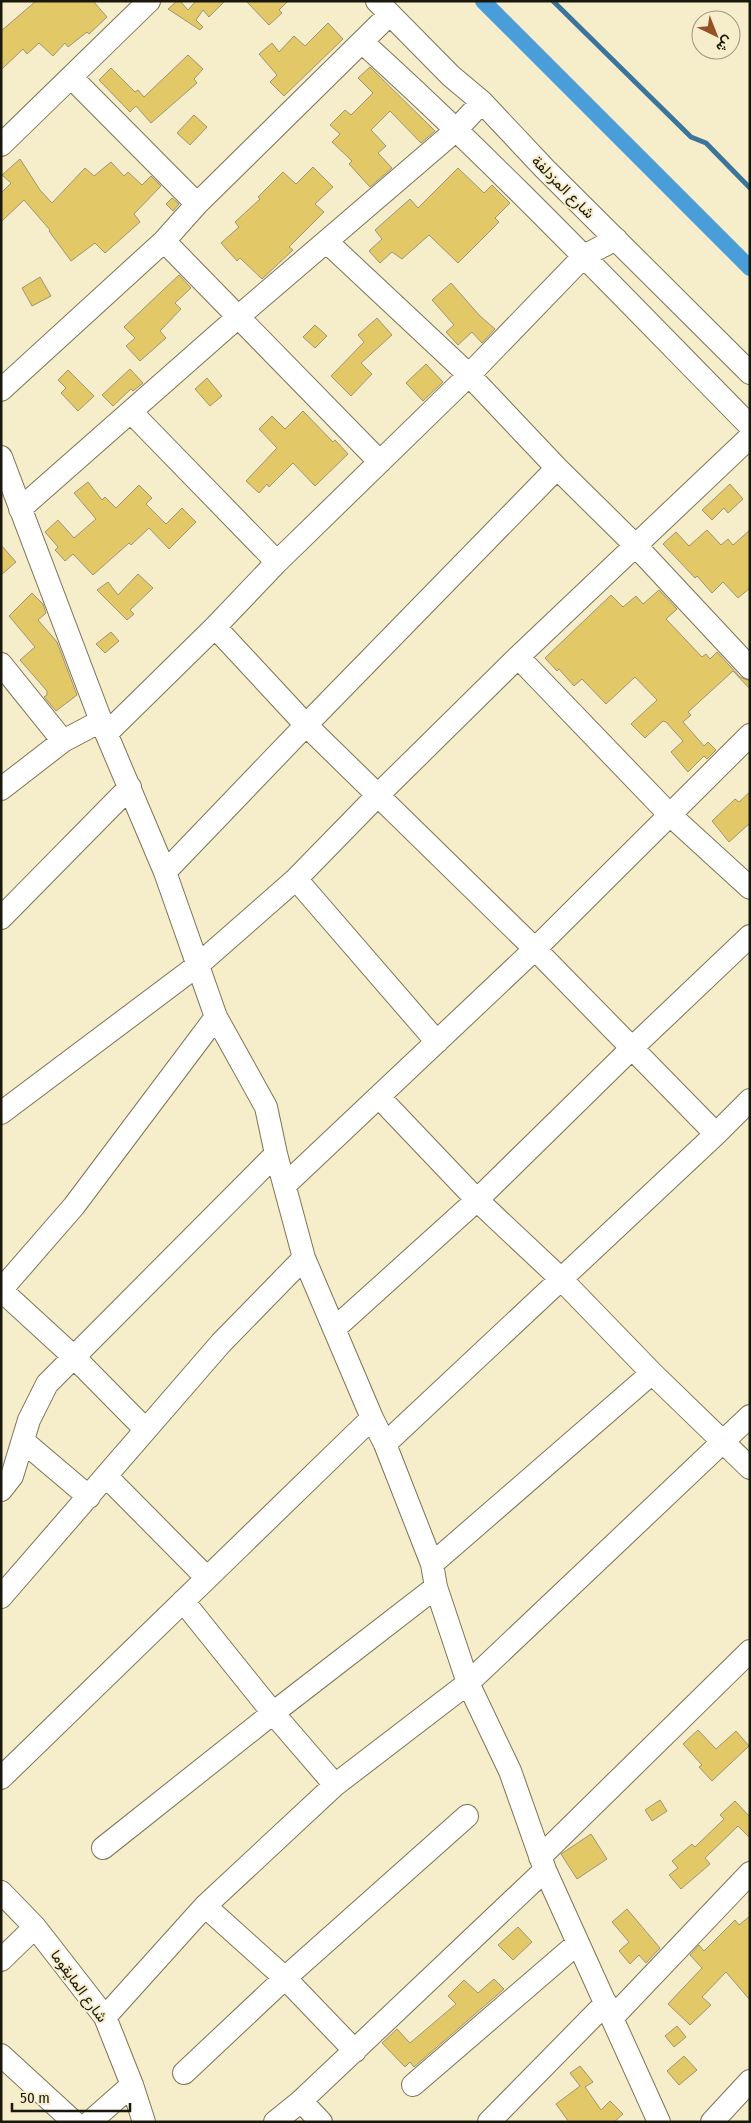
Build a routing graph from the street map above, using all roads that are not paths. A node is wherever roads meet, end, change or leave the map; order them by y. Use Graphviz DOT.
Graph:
graph roads {
  1 [pos="149,1"];
  2 [pos="384,8"];
  3 [pos="362,42"];
  4 [pos="70,77"];
  5 [pos="482,102"];
  6 [pos="455,131"];
  7 [pos="1,145"];
  8 [pos="198,204"];
  9 [pos="616,239"];
  10 [pos="164,240"];
  11 [pos="327,242"];
  12 [pos="584,256"];
  13 [pos="238,317"];
  14 [pos="750,373"];
  15 [pos="469,375"];
  16 [pos="1,390"];
  17 [pos="132,413"];
  18 [pos="750,426"];
  19 [pos="750,437"];
  20 [pos="1,458"];
  21 [pos="380,462"];
  22 [pos="557,468"];
  23 [pos="20,509"];
  24 [pos="636,546"];
  25 [pos="278,562"];
  26 [pos="215,627"];
  27 [pos="518,657"];
  28 [pos="1,664"];
  29 [pos="750,668"];
  30 [pos="306,725"];
  31 [pos="104,727"];
  32 [pos="750,735"];
  33 [pos="63,741"];
  34 [pos="130,787"];
  35 [pos="1,789"];
  36 [pos="379,794"];
  37 [pos="669,814"];
  38 [pos="165,872"];
  39 [pos="296,880"];
  40 [pos="750,888"];
  41 [pos="1,918"];
  42 [pos="750,936"];
  43 [pos="535,949"];
  44 [pos="198,965"];
  45 [pos="216,1016"];
  46 [pos="437,1042"];
  47 [pos="631,1049"];
  48 [pos="379,1097"];
  49 [pos="750,1100"];
  50 [pos="1,1113"];
  51 [pos="716,1134"];
  52 [pos="276,1154"];
  53 [pos="285,1184"];
  54 [pos="477,1200"];
  55 [pos="304,1258"];
  56 [pos="561,1278"];
  57 [pos="1,1290"];
  58 [pos="334,1329"];
  59 [pos="74,1357"];
  60 [pos="652,1373"];
  61 [pos="750,1416"];
  62 [pos="372,1418"];
  63 [pos="145,1429"];
  64 [pos="23,1441"];
  65 [pos="723,1441"];
  66 [pos="385,1444"];
  67 [pos="750,1468"];
  68 [pos="107,1477"];
  69 [pos="1,1490"];
  70 [pos="89,1497"];
  71 [pos="432,1564"];
  72 [pos="206,1577"];
  73 [pos="436,1588"];
  74 [pos="1,1598"];
  75 [pos="183,1601"];
  76 [pos="750,1651"];
  77 [pos="468,1683"];
  78 [pos="273,1713"];
  79 [pos="1,1778"];
  80 [pos="335,1785"];
  81 [pos="467,1816"];
  82 [pos="103,1848"];
  83 [pos="542,1863"];
  84 [pos="750,1873"];
  85 [pos="1,1892"];
  86 [pos="205,1906"];
  87 [pos="35,1927"];
  88 [pos="578,1943"];
  89 [pos="1,1960"];
  90 [pos="285,1978"];
  91 [pos="610,2010"];
  92 [pos="105,2017"];
  93 [pos="355,2051"];
  94 [pos="4,2062"];
  95 [pos="184,2073"];
  96 [pos="750,2081"];
  97 [pos="132,2085"];
  98 [pos="413,2085"];
  99 [pos="301,2101"];
  100 [pos="74,2122"];
  101 [pos="90,2122"];
  102 [pos="144,2122"];
  103 [pos="276,2122"];
  104 [pos="321,2122"];
  105 [pos="489,2122"];
  106 [pos="659,2122"];
  107 [pos="712,2122"];
  1 -- 4 [label="street"];
  2 -- 3 [label="street"];
  2 -- 5 [label="street, شارع المزدلفة"];
  3 -- 6 [label="street"];
  3 -- 8 [label="street"];
  4 -- 7 [label="street"];
  4 -- 8 [label="street"];
  5 -- 6 [label="street"];
  5 -- 9 [label="street, شارع المزدلفة"];
  6 -- 11 [label="street"];
  6 -- 12 [label="street"];
  8 -- 10 [label="street"];
  9 -- 12 [label="street"];
  9 -- 14 [label="street, شارع المزدلفة"];
  10 -- 13 [label="street"];
  10 -- 16 [label="street"];
  11 -- 13 [label="street"];
  11 -- 15 [label="street"];
  12 -- 15 [label="street"];
  12 -- 18 [label="street"];
  13 -- 17 [label="street"];
  13 -- 21 [label="street"];
  15 -- 21 [label="street"];
  15 -- 22 [label="street"];
  17 -- 23 [label="street"];
  17 -- 25 [label="street"];
  19 -- 24 [label="street"];
  20 -- 23 [label="street"];
  21 -- 25 [label="street"];
  22 -- 24 [label="street"];
  22 -- 30 [label="street"];
  23 -- 31 [label="street"];
  24 -- 27 [label="street"];
  24 -- 29 [label="street"];
  25 -- 26 [label="street"];
  26 -- 30 [label="street"];
  26 -- 31 [label="street"];
  27 -- 36 [label="street"];
  27 -- 37 [label="street"];
  28 -- 33 [label="street"];
  30 -- 36 [label="street"];
  30 -- 38 [label="street"];
  31 -- 33 [label="street"];
  31 -- 34 [label="street"];
  32 -- 37 [label="street"];
  33 -- 35 [label="street"];
  34 -- 38 [label="street"];
  34 -- 41 [label="street"];
  36 -- 39 [label="street"];
  36 -- 43 [label="street"];
  37 -- 40 [label="street"];
  37 -- 43 [label="street"];
  38 -- 44 [label="street"];
  39 -- 44 [label="street"];
  39 -- 46 [label="street"];
  42 -- 47 [label="street"];
  43 -- 46 [label="street"];
  43 -- 47 [label="street"];
  44 -- 45 [label="street"];
  44 -- 50 [label="street"];
  45 -- 52 [label="street"];
  45 -- 57 [label="street"];
  46 -- 48 [label="street"];
  47 -- 51 [label="street"];
  47 -- 54 [label="street"];
  48 -- 53 [label="street"];
  48 -- 54 [label="street"];
  49 -- 51 [label="street"];
  51 -- 56 [label="street"];
  52 -- 53 [label="street"];
  52 -- 59 [label="street"];
  53 -- 55 [label="street"];
  54 -- 56 [label="street"];
  54 -- 58 [label="street"];
  55 -- 58 [label="street"];
  55 -- 63 [label="street"];
  56 -- 60 [label="street"];
  56 -- 66 [label="street"];
  57 -- 59 [label="street"];
  58 -- 62 [label="street"];
  59 -- 63 [label="street"];
  59 -- 64 [label="street"];
  60 -- 65 [label="street"];
  60 -- 71 [label="street"];
  61 -- 65 [label="street"];
  62 -- 66 [label="street"];
  62 -- 72 [label="street"];
  63 -- 68 [label="street"];
  64 -- 69 [label="street"];
  64 -- 70 [label="street"];
  65 -- 67 [label="street"];
  65 -- 77 [label="street"];
  66 -- 71 [label="street"];
  68 -- 70 [label="street"];
  68 -- 72 [label="street"];
  70 -- 74 [label="street"];
  71 -- 73 [label="street"];
  72 -- 75 [label="street"];
  73 -- 77 [label="street"];
  73 -- 78 [label="street"];
  75 -- 78 [label="street"];
  75 -- 79 [label="street"];
  76 -- 83 [label="street"];
  77 -- 80 [label="street"];
  77 -- 83 [label="street"];
  78 -- 80 [label="street"];
  78 -- 82 [label="street"];
  80 -- 86 [label="street"];
  81 -- 90 [label="street"];
  83 -- 88 [label="street"];
  83 -- 93 [label="street"];
  84 -- 91 [label="street"];
  85 -- 87 [label="street, شارع المايقوما"];
  86 -- 90 [label="street"];
  86 -- 92 [label="street"];
  87 -- 89 [label="street"];
  87 -- 92 [label="street, شارع المايقوما"];
  88 -- 91 [label="street"];
  88 -- 98 [label="street"];
  90 -- 93 [label="street"];
  90 -- 95 [label="street"];
  91 -- 105 [label="street"];
  91 -- 106 [label="street"];
  92 -- 97 [label="street, شارع المايقوما"];
  93 -- 99 [label="street"];
  94 -- 100 [label="street"];
  96 -- 107 [label="street"];
  97 -- 101 [label="street"];
  97 -- 102 [label="street, شارع المايقوما"];
  99 -- 103 [label="street"];
  99 -- 104 [label="street"];
}
